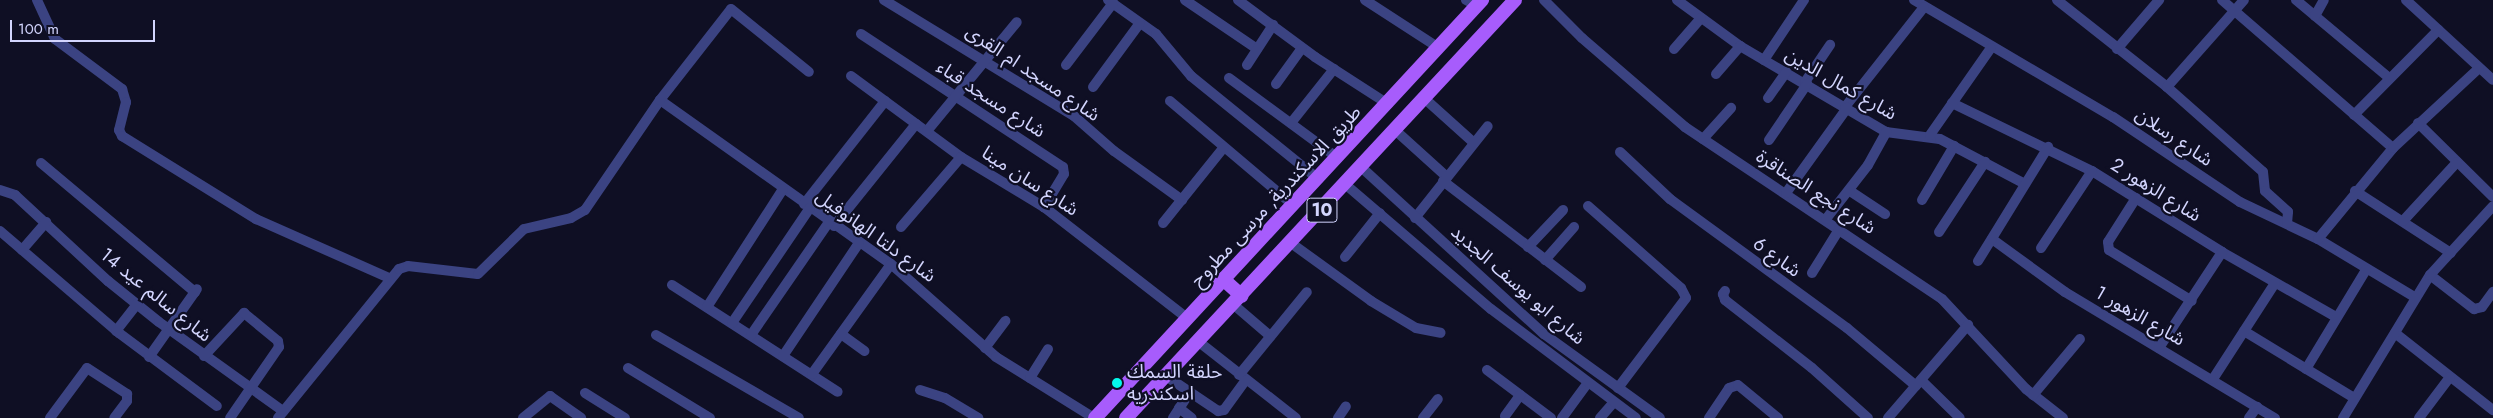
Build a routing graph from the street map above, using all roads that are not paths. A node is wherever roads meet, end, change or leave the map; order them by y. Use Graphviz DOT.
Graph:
graph roads {
  1 [pos="37,0"];
  2 [pos="884,0"];
  3 [pos="1185,0"];
  4 [pos="1238,0"];
  5 [pos="1365,0"];
  6 [pos="1515,0"];
  7 [pos="1544,0"];
  8 [pos="1677,0"];
  9 [pos="1804,0"];
  10 [pos="1914,0"];
  11 [pos="2057,0"];
  12 [pos="2159,0"];
  13 [pos="2222,0"];
  14 [pos="2244,0"];
  15 [pos="2296,0"];
  16 [pos="2324,0"];
  17 [pos="2406,0"];
  18 [pos="1110,2"];
  19 [pos="1474,5"];
  20 [pos="1924,7"];
  21 [pos="2234,12"];
  22 [pos="2315,16"];
  23 [pos="1701,18"];
  24 [pos="1017,22"];
  25 [pos="1140,23"];
  26 [pos="1273,25"];
  27 [pos="1488,30"];
  28 [pos="2438,30"];
  29 [pos="861,34"];
  30 [pos="1830,45"];
  31 [pos="1740,46"];
  32 [pos="1302,48"];
  33 [pos="1439,48"];
  34 [pos="1991,48"];
  35 [pos="1257,49"];
  36 [pos="1674,49"];
  37 [pos="2118,49"];
  38 [pos="985,60"];
  39 [pos="1764,60"];
  40 [pos="1247,65"];
  41 [pos="1066,66"];
  42 [pos="1334,69"];
  43 [pos="809,72"];
  44 [pos="1786,72"];
  45 [pos="2488,72"];
  46 [pos="1716,74"];
  47 [pos="851,76"];
  48 [pos="1229,78"];
  49 [pos="2388,78"];
  50 [pos="1806,83"];
  51 [pos="1276,84"];
  52 [pos="1093,87"];
  53 [pos="2168,88"];
  54 [pos="954,96"];
  55 [pos="1424,98"];
  56 [pos="1768,98"];
  57 [pos="660,100"];
  58 [pos="885,101"];
  59 [pos="1170,101"];
  60 [pos="1952,103"];
  61 [pos="1388,104"];
  62 [pos="1846,107"];
  63 [pos="1731,108"];
  64 [pos="2354,115"];
  65 [pos="1291,123"];
  66 [pos="2418,123"];
  67 [pos="916,124"];
  68 [pos="1488,126"];
  69 [pos="1395,130"];
  70 [pos="927,131"];
  71 [pos="1886,132"];
  72 [pos="1930,136"];
  73 [pos="1703,139"];
  74 [pos="1769,140"];
  75 [pos="1474,143"];
  76 [pos="1954,146"];
  77 [pos="1224,147"];
  78 [pos="2048,147"];
  79 [pos="2393,148"];
  80 [pos="1620,152"];
  81 [pos="961,157"];
  82 [pos="1338,158"];
  83 [pos="1985,162"];
  84 [pos="2457,162"];
  85 [pos="41,163"];
  86 [pos="1361,167"];
  87 [pos="2092,171"];
  88 [pos="1318,179"];
  89 [pos="1445,179"];
  90 [pos="1345,184"];
  91 [pos="2025,184"];
  92 [pos="783,189"];
  93 [pos="0,190"];
  94 [pos="1850,191"];
  95 [pos="2355,191"];
  96 [pos="1786,193"];
  97 [pos="2493,197"];
  98 [pos="2136,198"];
  99 [pos="1182,200"];
  100 [pos="1922,200"];
  101 [pos="1293,205"];
  102 [pos="807,206"];
  103 [pos="1588,206"];
  104 [pos="2493,206"];
  105 [pos="1044,207"];
  106 [pos="1563,210"];
  107 [pos="1380,213"];
  108 [pos="1885,214"];
  109 [pos="1415,218"];
  110 [pos="1826,219"];
  111 [pos="2403,221"];
  112 [pos="46,222"];
  113 [pos="2286,223"];
  114 [pos="831,224"];
  115 [pos="1163,224"];
  116 [pos="900,227"];
  117 [pos="1574,227"];
  118 [pos="1840,228"];
  119 [pos="0,231"];
  120 [pos="1939,232"];
  121 [pos="1992,239"];
  122 [pos="2318,239"];
  123 [pos="859,243"];
  124 [pos="1291,243"];
  125 [pos="1528,247"];
  126 [pos="2041,248"];
  127 [pos="22,250"];
  128 [pos="2222,252"];
  129 [pos="2451,253"];
  130 [pos="1345,257"];
  131 [pos="1545,260"];
  132 [pos="1978,261"];
  133 [pos="891,264"];
  134 [pos="2366,270"];
  135 [pos="1812,273"];
  136 [pos="2430,275"];
  137 [pos="389,278"];
  138 [pos="1223,279"];
  139 [pos="2275,283"];
  140 [pos="672,285"];
  141 [pos="1580,287"];
  142 [pos="1725,291"];
  143 [pos="1307,292"];
  144 [pos="2493,292"];
  145 [pos="2416,298"];
  146 [pos="1238,300"];
  147 [pos="2192,300"];
  148 [pos="137,304"];
  149 [pos="706,307"];
  150 [pos="2336,317"];
  151 [pos="1187,318"];
  152 [pos="1005,321"];
  153 [pos="732,323"];
  154 [pos="1968,324"];
  155 [pos="169,329"];
  156 [pos="116,331"];
  157 [pos="2244,331"];
  158 [pos="1441,333"];
  159 [pos="2395,333"];
  160 [pos="656,334"];
  161 [pos="841,334"];
  162 [pos="752,335"];
  163 [pos="1270,336"];
  164 [pos="2080,339"];
  165 [pos="1199,342"];
  166 [pos="985,348"];
  167 [pos="2159,348"];
  168 [pos="1048,349"];
  169 [pos="864,351"];
  170 [pos="204,356"];
  171 [pos="784,356"];
  172 [pos="149,357"];
  173 [pos="628,368"];
  174 [pos="2306,369"];
  175 [pos="1487,370"];
  176 [pos="812,374"];
  177 [pos="1166,376"];
  178 [pos="2450,376"];
  179 [pos="1030,378"];
  180 [pos="1242,378"];
  181 [pos="2213,379"];
  182 [pos="1918,383"];
  183 [pos="1587,384"];
  184 [pos="250,388"];
  185 [pos="1618,388"];
  186 [pos="920,390"];
  187 [pos="838,392"];
  188 [pos="1190,392"];
  189 [pos="586,393"];
  190 [pos="1520,395"];
  191 [pos="2033,395"];
  192 [pos="2354,398"];
  193 [pos="1438,399"];
  194 [pos="1613,402"];
  195 [pos="217,406"];
  196 [pos="1346,406"];
  197 [pos="2257,407"];
  198 [pos="1179,408"];
  199 [pos="2492,408"];
  200 [pos="281,414"];
  201 [pos="613,415"];
  202 [pos="2050,415"];
  203 [pos="1505,416"];
  204 [pos="50,418"];
  205 [pos="114,418"];
  206 [pos="230,418"];
  207 [pos="523,418"];
  208 [pos="581,418"];
  209 [pos="625,418"];
  210 [pos="710,418"];
  211 [pos="799,418"];
  212 [pos="978,418"];
  213 [pos="1095,418"];
  214 [pos="1126,418"];
  215 [pos="1173,418"];
  216 [pos="1192,418"];
  217 [pos="1296,418"];
  218 [pos="1338,418"];
  219 [pos="1423,418"];
  220 [pos="1551,418"];
  221 [pos="1562,418"];
  222 [pos="1600,418"];
  223 [pos="1636,418"];
  224 [pos="1660,418"];
  225 [pos="1709,418"];
  226 [pos="1778,418"];
  227 [pos="1868,418"];
  228 [pos="1888,418"];
  229 [pos="1959,418"];
  230 [pos="2063,418"];
  231 [pos="2249,418"];
  232 [pos="2275,418"];
  233 [pos="2343,418"];
  234 [pos="2419,418"];
  1 -- 137 [label="street"];
  2 -- 38 [label="street, شارع مسجد ام القرى"];
  3 -- 35 [label="street"];
  4 -- 26 [label="street"];
  5 -- 33 [label="street"];
  6 -- 27 [label="main road, 10"];
  7 -- 73 [label="street, شارع نجع الصناقرة"];
  8 -- 23 [label="street, شارع كمال الدين"];
  9 -- 39 [label="street"];
  10 -- 20 [label="street, شارع رسلان"];
  11 -- 37 [label="street"];
  12 -- 37 [label="street"];
  13 -- 21 [label="street"];
  14 -- 21 [label="street"];
  15 -- 22 [label="street"];
  16 -- 22 [label="street"];
  17 -- 28 [label="street"];
  18 -- 25 [label="street"];
  18 -- 41 [label="street"];
  19 -- 27 [label="main road"];
  19 -- 33 [label="main road, طريق الاسكندرية, مرسى مطروح / 10"];
  20 -- 34 [label="street, شارع رسلان"];
  20 -- 62 [label="street"];
  21 -- 53 [label="street"];
  21 -- 64 [label="street"];
  22 -- 49 [label="street"];
  23 -- 31 [label="street, شارع كمال الدين"];
  23 -- 36 [label="street"];
  24 -- 38 [label="street"];
  25 -- 52 [label="street"];
  25 -- 88 [label="street"];
  26 -- 32 [label="street"];
  26 -- 35 [label="street"];
  27 -- 55 [label="main road, 10"];
  28 -- 45 [label="street"];
  28 -- 49 [label="street"];
  29 -- 54 [label="street, شارع مسجد قباء"];
  30 -- 50 [label="street"];
  31 -- 39 [label="street, شارع كمال الدين"];
  31 -- 46 [label="street"];
  32 -- 42 [label="street"];
  32 -- 51 [label="street"];
  33 -- 61 [label="main road, طريق الاسكندرية, مرسى مطروح / 10"];
  34 -- 60 [label="street"];
  34 -- 113 [label="street, شارع رسلان"];
  35 -- 40 [label="street"];
  37 -- 53 [label="street"];
  38 -- 54 [label="street"];
  38 -- 99 [label="street, شارع مسجد ام القرى"];
  39 -- 44 [label="street, شارع كمال الدين"];
  42 -- 61 [label="street"];
  42 -- 65 [label="street"];
  43 -- 57 [label="street"];
  44 -- 50 [label="street, شارع كمال الدين"];
  44 -- 56 [label="street"];
  45 -- 66 [label="street"];
  47 -- 58 [label="street, شارع سان مينا"];
  48 -- 65 [label="street"];
  49 -- 64 [label="street"];
  50 -- 62 [label="street, شارع كمال الدين"];
  50 -- 74 [label="street"];
  53 -- 113 [label="street"];
  54 -- 70 [label="street"];
  54 -- 105 [label="street, شارع مسجد قباء"];
  55 -- 69 [label="main road, 10"];
  55 -- 75 [label="street"];
  57 -- 92 [label="street, شارع دلتا الهانوفيل"];
  57 -- 137 [label="street"];
  58 -- 67 [label="street, شارع سان مينا"];
  58 -- 102 [label="street"];
  59 -- 77 [label="street"];
  60 -- 72 [label="street"];
  60 -- 78 [label="street, شارع الزهور 2"];
  61 -- 82 [label="main road, طريق الاسكندرية, مرسى مطروح / 10"];
  62 -- 71 [label="street, شارع كمال الدين"];
  62 -- 96 [label="street"];
  63 -- 73 [label="street"];
  64 -- 79 [label="street"];
  65 -- 82 [label="street"];
  66 -- 79 [label="street"];
  66 -- 84 [label="street"];
  67 -- 70 [label="street, شارع سان مينا"];
  67 -- 114 [label="street"];
  68 -- 75 [label="street"];
  69 -- 86 [label="main road, 10"];
  69 -- 89 [label="street"];
  70 -- 81 [label="street, شارع سان مينا"];
  71 -- 72 [label="street, شارع كمال الدين"];
  71 -- 94 [label="street"];
  72 -- 76 [label="street, شارع كمال الدين"];
  73 -- 96 [label="street, شارع نجع الصناقرة"];
  75 -- 89 [label="street"];
  76 -- 83 [label="street, شارع كمال الدين"];
  76 -- 100 [label="street"];
  77 -- 99 [label="street"];
  77 -- 101 [label="street"];
  78 -- 87 [label="street, شارع الزهور 2"];
  78 -- 91 [label="street"];
  79 -- 95 [label="street"];
  80 -- 182 [label="street, شارع 6"];
  81 -- 105 [label="street, شارع سان مينا"];
  81 -- 116 [label="street"];
  82 -- 88 [label="main road, طريق الاسكندرية, مرسى مطروح / 10"];
  83 -- 91 [label="street, شارع كمال الدين"];
  83 -- 120 [label="street"];
  84 -- 97 [label="street"];
  84 -- 111 [label="street"];
  85 -- 155 [label="street"];
  86 -- 90 [label="main road, 10"];
  86 -- 109 [label="street, شارع ابو يوسف الجديد"];
  87 -- 98 [label="street, شارع الزهور 2"];
  87 -- 126 [label="street"];
  88 -- 101 [label="main road, طريق الاسكندرية, مرسى مطروح / 10"];
  89 -- 109 [label="street"];
  89 -- 125 [label="street"];
  90 -- 107 [label="street, شارع ابو يوسف الجديد"];
  90 -- 124 [label="main road, 10"];
  91 -- 121 [label="street"];
  92 -- 102 [label="street, شارع دلتا الهانوفيل"];
  92 -- 149 [label="street"];
  93 -- 112 [label="street, شارع سالم عيد 14"];
  94 -- 108 [label="street"];
  94 -- 110 [label="street"];
  95 -- 111 [label="street"];
  95 -- 122 [label="street"];
  96 -- 110 [label="street, شارع نجع الصناقرة"];
  98 -- 128 [label="street, شارع الزهور 2"];
  98 -- 147 [label="street"];
  99 -- 115 [label="street"];
  101 -- 138 [label="main road, طريق الاسكندرية, مرسى مطروح / 10"];
  102 -- 114 [label="street, شارع دلتا الهانوفيل"];
  102 -- 153 [label="street"];
  103 -- 185 [label="street"];
  104 -- 129 [label="street"];
  105 -- 151 [label="street, شارع سان مينا"];
  106 -- 125 [label="street"];
  107 -- 130 [label="street"];
  107 -- 183 [label="street, شارع ابو يوسف الجديد"];
  109 -- 185 [label="street, شارع ابو يوسف الجديد"];
  110 -- 118 [label="street, شارع نجع الصناقرة"];
  111 -- 129 [label="street"];
  112 -- 127 [label="street"];
  112 -- 148 [label="street, شارع سالم عيد 14"];
  113 -- 122 [label="street, شارع رسلان"];
  114 -- 123 [label="street, شارع دلتا الهانوفيل"];
  114 -- 162 [label="street"];
  117 -- 131 [label="street"];
  118 -- 135 [label="street"];
  118 -- 154 [label="street, شارع نجع الصناقرة"];
  119 -- 127 [label="street"];
  121 -- 132 [label="street"];
  121 -- 167 [label="street, شارع الزهور 1"];
  122 -- 134 [label="street, شارع رسلان"];
  123 -- 133 [label="street, شارع دلتا الهانوفيل"];
  123 -- 171 [label="street"];
  124 -- 146 [label="main road, 10"];
  124 -- 158 [label="street"];
  125 -- 131 [label="street"];
  127 -- 156 [label="street"];
  128 -- 139 [label="street, شارع الزهور 2"];
  128 -- 147 [label="street"];
  129 -- 136 [label="street"];
  131 -- 141 [label="street"];
  133 -- 161 [label="street"];
  133 -- 166 [label="street, شارع دلتا الهانوفيل"];
  134 -- 145 [label="street, شارع رسلان"];
  134 -- 150 [label="street"];
  136 -- 144 [label="street"];
  136 -- 145 [label="street"];
  137 -- 200 [label="street"];
  138 -- 146 [label="main road"];
  138 -- 151 [label="main road, طريق الاسكندرية, مرسى مطروح / 10"];
  139 -- 150 [label="street, شارع الزهور 2"];
  139 -- 157 [label="street"];
  140 -- 149 [label="street"];
  142 -- 227 [label="street"];
  143 -- 163 [label="street"];
  145 -- 159 [label="street"];
  146 -- 163 [label="street"];
  146 -- 165 [label="main road, 10"];
  147 -- 167 [label="street"];
  148 -- 155 [label="street, شارع سالم عيد 14"];
  148 -- 156 [label="street"];
  149 -- 153 [label="street"];
  150 -- 174 [label="street"];
  151 -- 213 [label="main road, طريق الاسكندرية, مرسى مطروح / 10"];
  152 -- 166 [label="street"];
  153 -- 162 [label="street"];
  154 -- 182 [label="street"];
  154 -- 191 [label="street, شارع نجع الصناقرة"];
  155 -- 170 [label="street, شارع سالم عيد 14"];
  155 -- 172 [label="street"];
  156 -- 172 [label="street"];
  157 -- 174 [label="street"];
  157 -- 181 [label="street"];
  159 -- 178 [label="street"];
  159 -- 192 [label="street"];
  160 -- 211 [label="street"];
  161 -- 169 [label="street"];
  161 -- 176 [label="street"];
  162 -- 171 [label="street"];
  163 -- 180 [label="street"];
  164 -- 191 [label="street"];
  165 -- 177 [label="main road, 10"];
  165 -- 180 [label="street"];
  166 -- 179 [label="street, شارع دلتا الهانوفيل"];
  167 -- 181 [label="street, شارع الزهور 1"];
  168 -- 179 [label="street"];
  170 -- 184 [label="street, شارع سالم عيد 14"];
  170 -- 184 [label="street"];
  171 -- 176 [label="street"];
  172 -- 195 [label="street"];
  173 -- 210 [label="street"];
  174 -- 192 [label="street"];
  175 -- 190 [label="street"];
  176 -- 187 [label="street"];
  177 -- 188 [label="street"];
  177 -- 214 [label="main road, 10"];
  178 -- 199 [label="street"];
  178 -- 234 [label="street"];
  179 -- 213 [label="street, شارع دلتا الهانوفيل"];
  180 -- 188 [label="street"];
  180 -- 217 [label="street"];
  181 -- 197 [label="street, شارع الزهور 1"];
  182 -- 228 [label="street"];
  182 -- 229 [label="street, شارع 6"];
  183 -- 194 [label="street, شارع ابو يوسف الجديد"];
  183 -- 221 [label="street"];
  184 -- 200 [label="street, شارع سالم عيد 14"];
  184 -- 206 [label="street"];
  185 -- 224 [label="street, شارع ابو يوسف الجديد"];
  186 -- 212 [label="street"];
  188 -- 198 [label="street"];
  189 -- 201 [label="street"];
  190 -- 203 [label="street"];
  190 -- 220 [label="street"];
  191 -- 202 [label="street, شارع نجع الصناقرة"];
  192 -- 233 [label="street"];
  193 -- 219 [label="street"];
  194 -- 222 [label="street"];
  194 -- 223 [label="street, شارع ابو يوسف الجديد"];
  196 -- 218 [label="street"];
  197 -- 231 [label="street"];
  197 -- 232 [label="street, شارع الزهور 1"];
  198 -- 215 [label="street"];
  198 -- 216 [label="street"];
  201 -- 209 [label="street"];
  202 -- 230 [label="street, شارع نجع الصناقرة"];
  204 -- 205 [label="street"];
  207 -- 208 [label="street"];
  225 -- 226 [label="street"];
}
